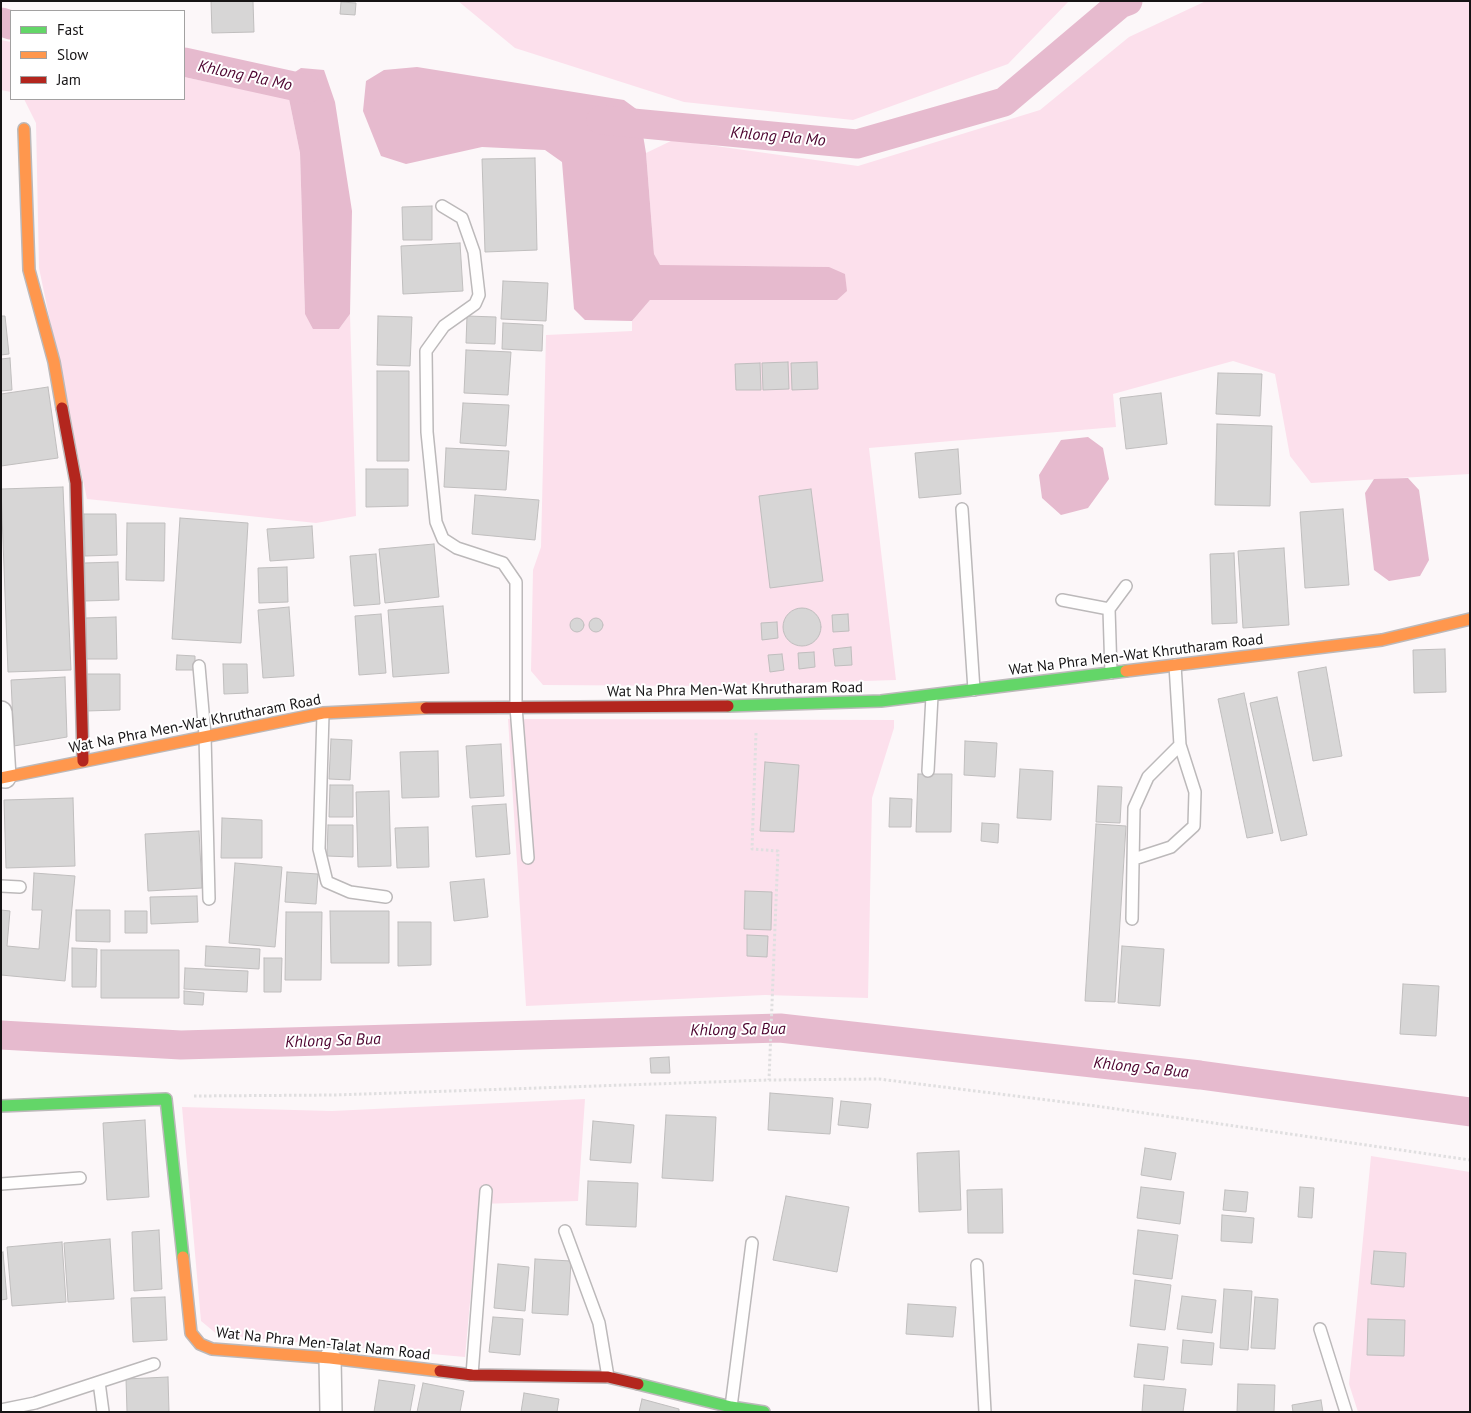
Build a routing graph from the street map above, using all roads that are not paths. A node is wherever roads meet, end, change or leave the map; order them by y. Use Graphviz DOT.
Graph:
graph roads {
  1 [pos="24,129"];
  2 [pos="442,206"];
  3 [pos="962,509"];
  4 [pos="1126,586"];
  5 [pos="1062,600"];
  6 [pos="1109,609"];
  7 [pos="1470,619"];
  8 [pos="1175,665"];
  9 [pos="199,666"];
  10 [pos="1111,673"];
  11 [pos="974,692"];
  12 [pos="932,696"];
  13 [pos="516,707"];
  14 [pos="1,712"];
  15 [pos="323,713"];
  16 [pos="205,735"];
  17 [pos="1180,744"];
  18 [pos="83,761"];
  19 [pos="928,771"];
  20 [pos="3,777"];
  21 [pos="528,858"];
  22 [pos="1134,859"];
  23 [pos="1,886"];
  24 [pos="20,887"];
  25 [pos="386,897"];
  26 [pos="208,899"];
  27 [pos="1132,919"];
  28 [pos="1,1106"];
  29 [pos="80,1178"];
  30 [pos="1,1184"];
  31 [pos="486,1192"];
  32 [pos="565,1232"];
  33 [pos="752,1243"];
  34 [pos="977,1265"];
  35 [pos="1320,1329"];
  36 [pos="330,1358"];
  37 [pos="154,1364"];
  38 [pos="472,1375"];
  39 [pos="608,1377"];
  40 [pos="99,1382"];
  41 [pos="731,1407"];
  42 [pos="35,1408"];
  43 [pos="1,1410"];
  44 [pos="103,1412"];
  45 [pos="332,1412"];
  46 [pos="764,1412"];
  47 [pos="984,1412"];
  48 [pos="1346,1412"];
  1 -- 18 [label="street"];
  2 -- 13 [label="lane"];
  3 -- 11 [label="lane"];
  4 -- 6 [label="lane"];
  5 -- 6 [label="lane"];
  6 -- 10 [label="lane"];
  7 -- 8 [label="street, Wat Na Phra Men-Wat Khrutharam Road"];
  8 -- 10 [label="street, Wat Na Phra Men-Wat Khrutharam Road"];
  8 -- 17 [label="lane"];
  9 -- 16 [label="lane"];
  10 -- 11 [label="street, Wat Na Phra Men-Wat Khrutharam Road"];
  11 -- 12 [label="street, Wat Na Phra Men-Wat Khrutharam Road"];
  12 -- 13 [label="street, Wat Na Phra Men-Wat Khrutharam Road"];
  12 -- 19 [label="lane"];
  13 -- 15 [label="street, Wat Na Phra Men-Wat Khrutharam Road"];
  13 -- 21 [label="lane"];
  14 -- 20 [label="street"];
  15 -- 16 [label="street, Wat Na Phra Men-Wat Khrutharam Road"];
  15 -- 25 [label="lane"];
  16 -- 18 [label="street, Wat Na Phra Men-Wat Khrutharam Road"];
  16 -- 26 [label="lane"];
  17 -- 22 [label="lane"];
  17 -- 22 [label="lane"];
  18 -- 20 [label="street, Wat Na Phra Men-Wat Khrutharam Road"];
  22 -- 27 [label="lane"];
  23 -- 24 [label="lane"];
  28 -- 36 [label="street, Wat Na Phra Men-Talat Nam Road"];
  29 -- 30 [label="lane"];
  31 -- 38 [label="lane"];
  32 -- 39 [label="lane"];
  33 -- 41 [label="lane"];
  34 -- 47 [label="lane"];
  35 -- 48 [label="lane"];
  36 -- 38 [label="street, Wat Na Phra Men-Talat Nam Road"];
  36 -- 45 [label="street"];
  37 -- 40 [label="lane"];
  38 -- 39 [label="street, Wat Na Phra Men-Talat Nam Road"];
  39 -- 41 [label="street, Wat Na Phra Men-Talat Nam Road"];
  40 -- 42 [label="lane"];
  40 -- 44 [label="lane"];
  41 -- 46 [label="street, Wat Na Phra Men-Talat Nam Road"];
  42 -- 43 [label="lane"];
}
